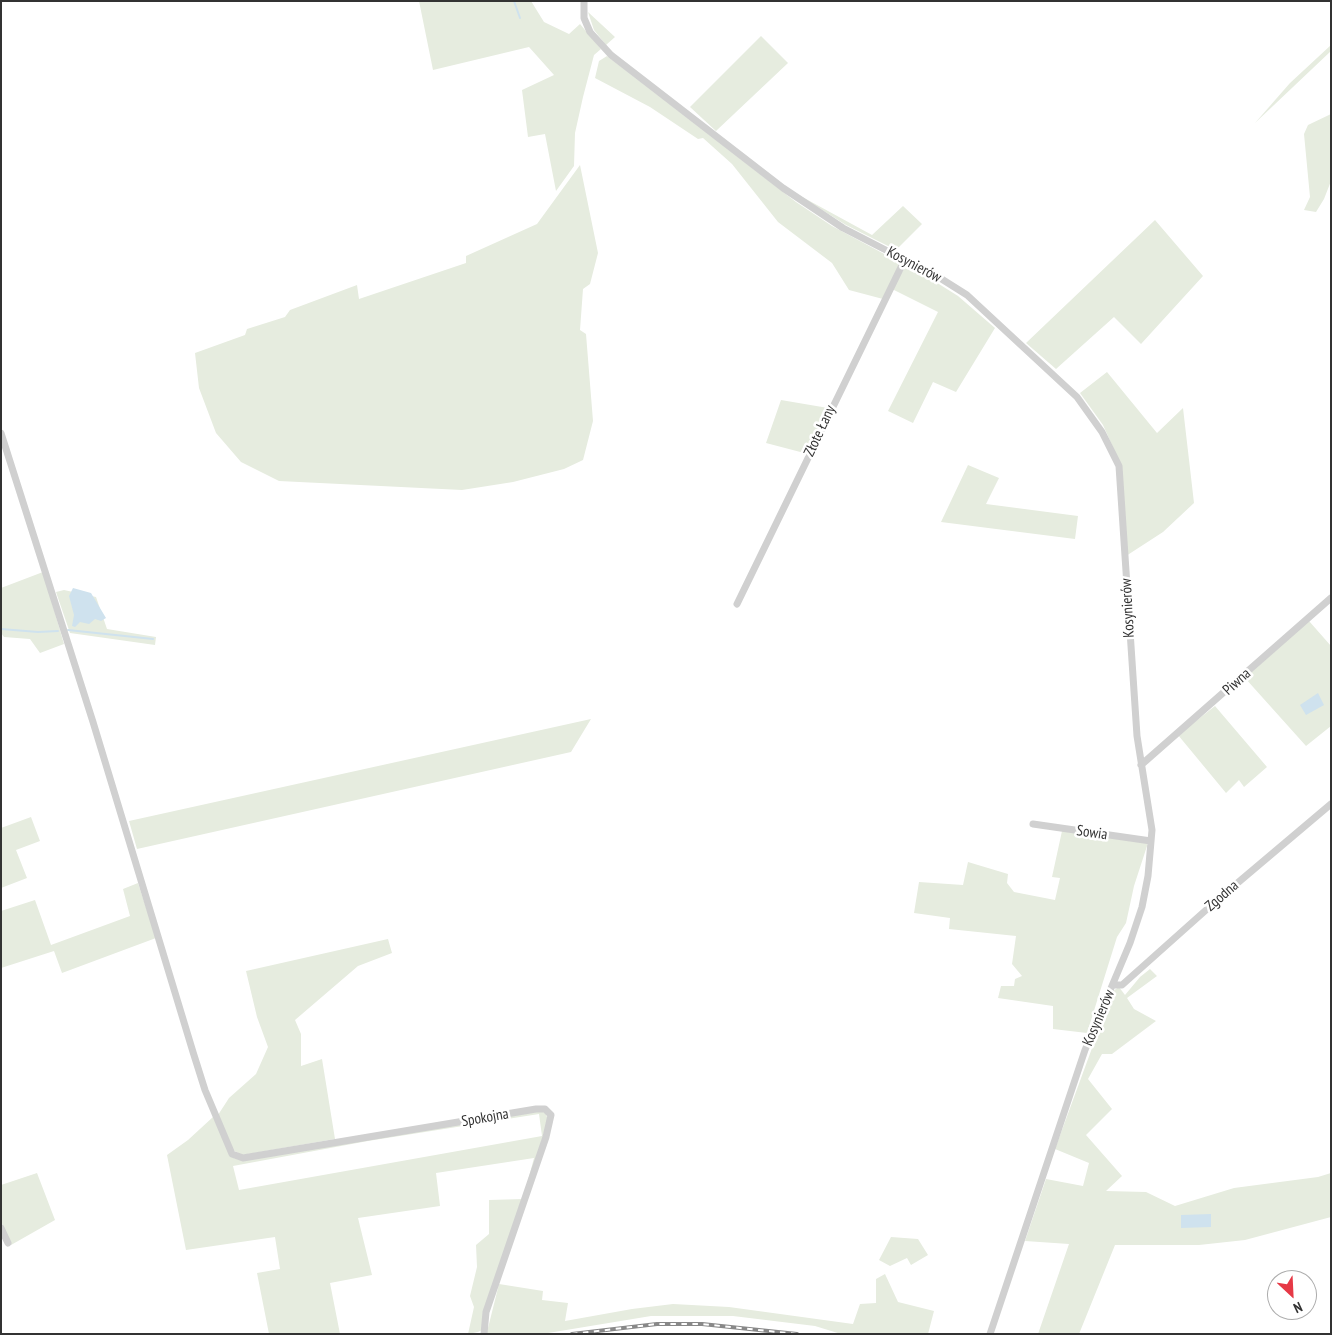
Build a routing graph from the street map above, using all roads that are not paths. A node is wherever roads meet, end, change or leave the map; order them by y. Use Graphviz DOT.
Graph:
graph roads {
  1 [pos="584,1"];
  2 [pos="905,259"];
  3 [pos="1,433"];
  4 [pos="1331,598"];
  5 [pos="737,604"];
  6 [pos="1141,765"];
  7 [pos="1331,804"];
  8 [pos="1032,824"];
  9 [pos="1151,842"];
  10 [pos="1113,985"];
  11 [pos="1,1228"];
  12 [pos="8,1243"];
  13 [pos="484,1334"];
  14 [pos="990,1334"];
  1 -- 2 [label="street, Kosynierów"];
  2 -- 5 [label="street, Złote Łany"];
  2 -- 6 [label="street, Kosynierów"];
  3 -- 13 [label="street, Spokojna"];
  4 -- 6 [label="street, Piwna"];
  6 -- 9 [label="street, Kosynierów"];
  7 -- 10 [label="street, Zgodna"];
  8 -- 9 [label="street, Sowia"];
  9 -- 10 [label="street, Kosynierów"];
  10 -- 14 [label="street, Kosynierów"];
  11 -- 12 [label="street"];
}
